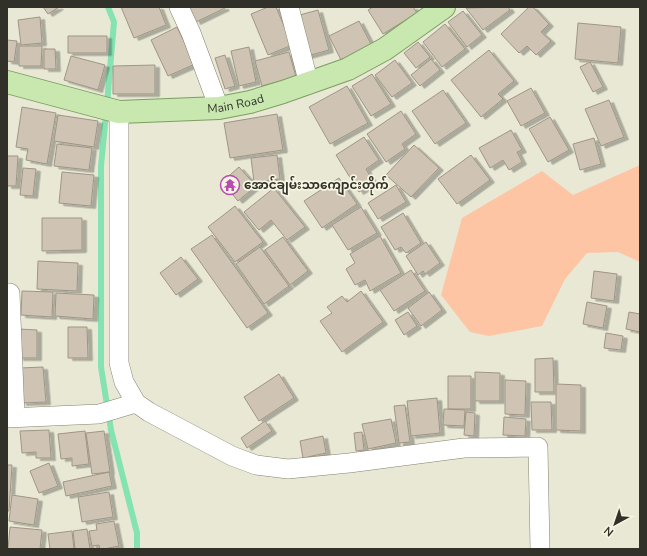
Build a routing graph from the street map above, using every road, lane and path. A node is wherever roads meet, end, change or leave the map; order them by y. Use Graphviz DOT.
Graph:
graph roads {
  1 [pos="178,7"];
  2 [pos="289,7"];
  3 [pos="444,7"];
  4 [pos="7,82"];
  5 [pos="309,84"];
  6 [pos="219,108"];
  7 [pos="118,112"];
  8 [pos="7,293"];
  9 [pos="136,403"];
  10 [pos="11,417"];
  11 [pos="540,549"];
  1 -- 6 [label="street"];
  2 -- 5 [label="street"];
  3 -- 5 [label="main road, Main Road"];
  4 -- 7 [label="main road, Main Road"];
  5 -- 6 [label="main road, Main Road"];
  6 -- 7 [label="main road, Main Road"];
  7 -- 9 [label="street"];
  8 -- 10 [label="street"];
  9 -- 10 [label="street"];
  9 -- 11 [label="street"];
}
